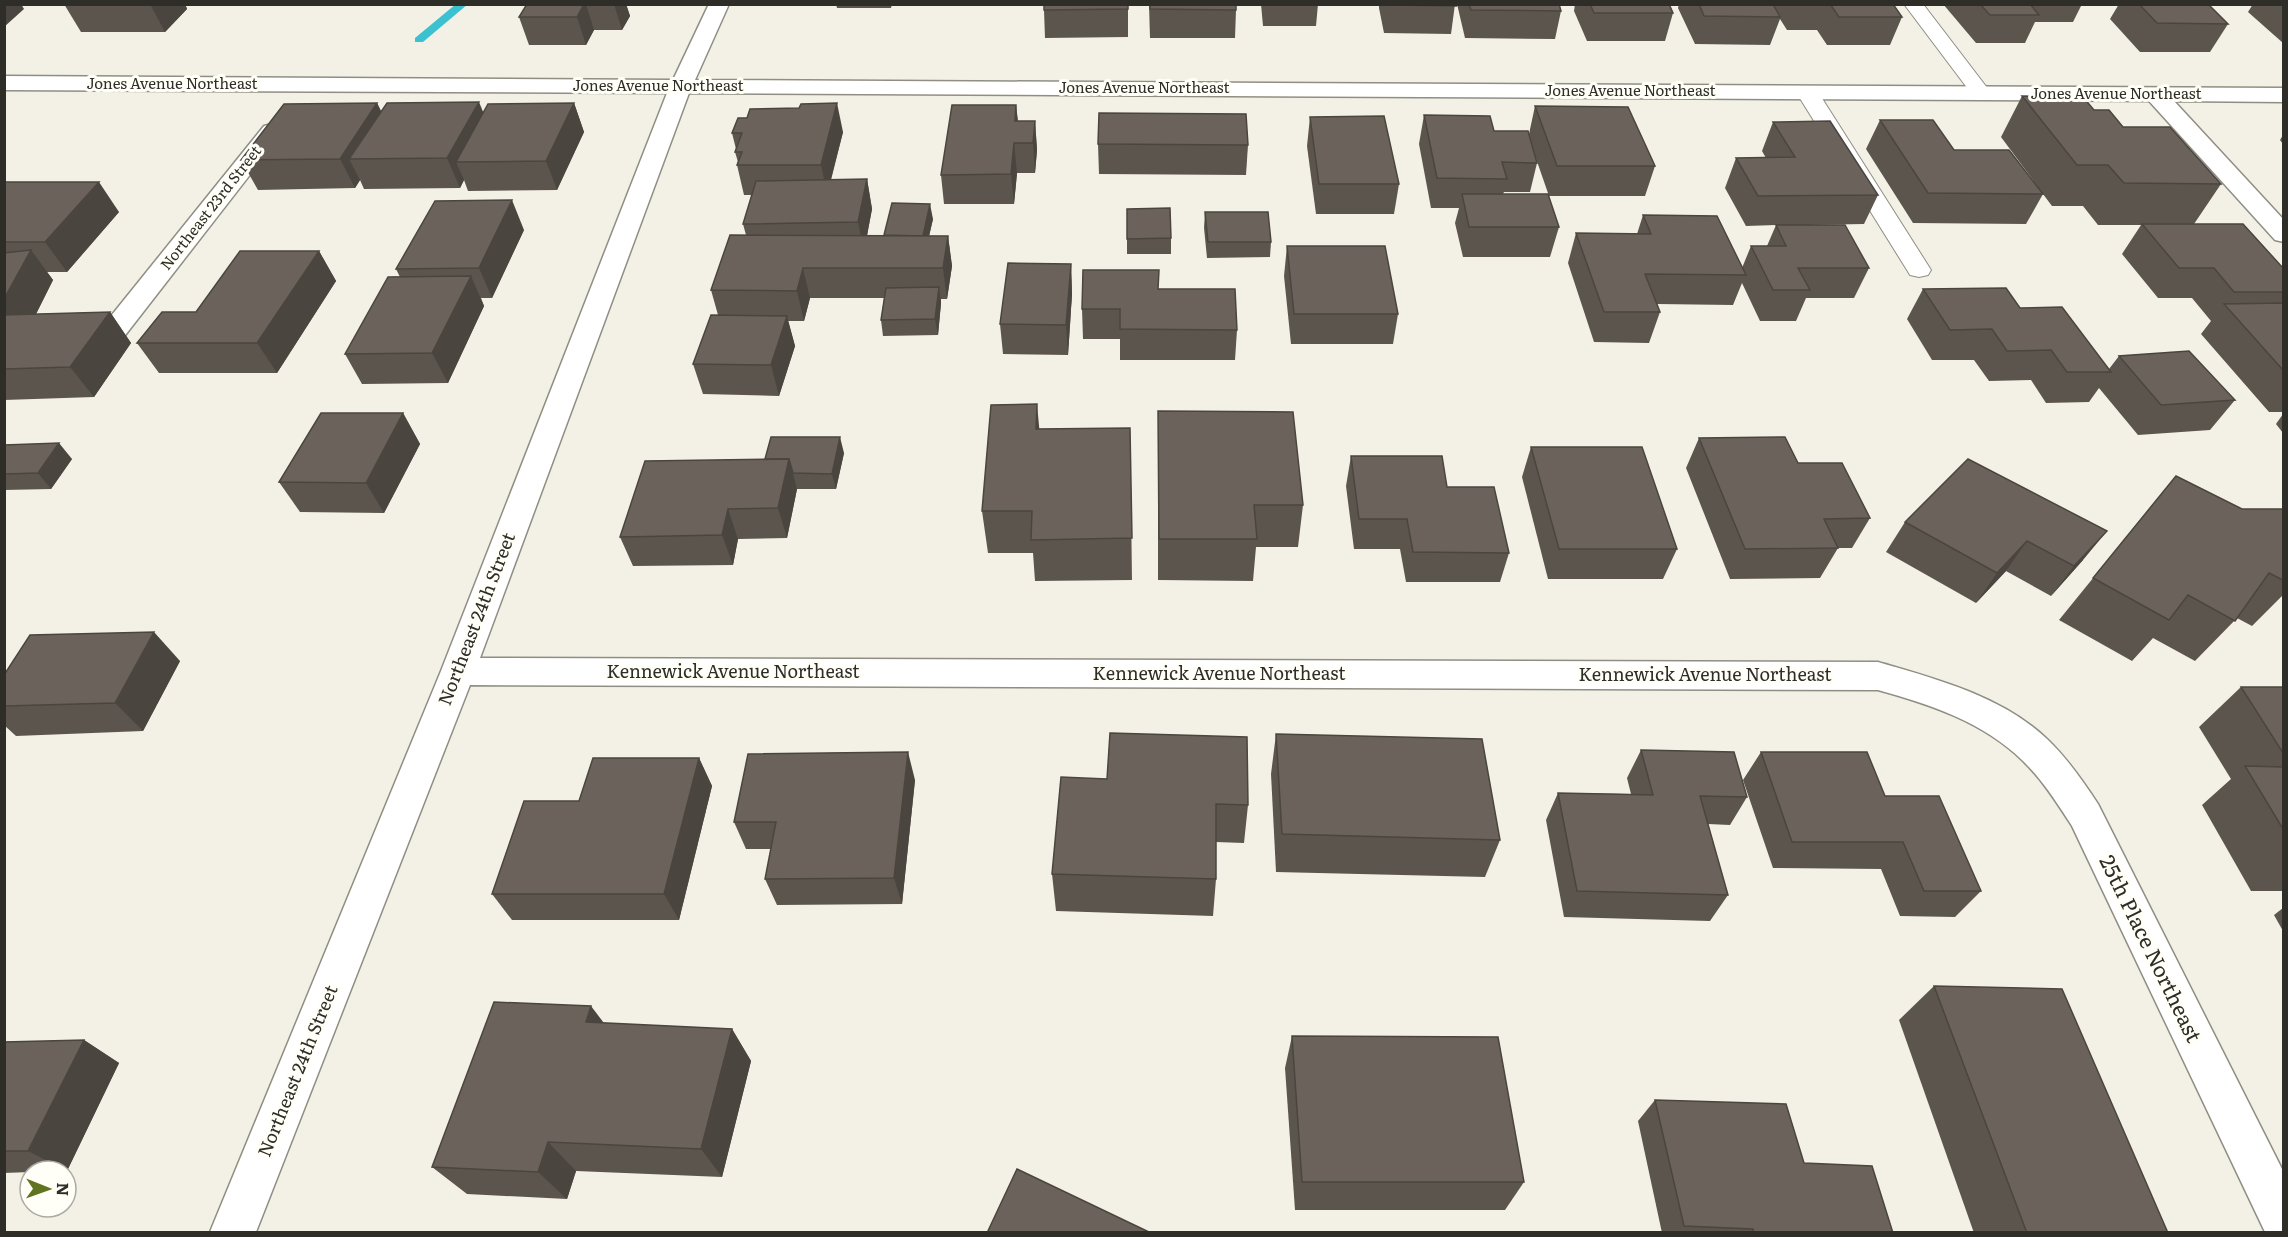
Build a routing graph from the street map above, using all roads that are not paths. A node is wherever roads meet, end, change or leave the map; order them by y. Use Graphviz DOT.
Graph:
graph roads {
  1 [pos="719,4"];
  2 [pos="1913,4"];
  3 [pos="4,84"];
  4 [pos="681,86"];
  5 [pos="1807,92"];
  6 [pos="1980,93"];
  7 [pos="2155,94"];
  8 [pos="2283,94"];
  9 [pos="296,100"];
  10 [pos="2283,235"];
  11 [pos="1919,270"];
  12 [pos="113,332"];
  13 [pos="458,671"];
  14 [pos="1975,710"];
  15 [pos="2283,1222"];
  16 [pos="232,1233"];
  1 -- 4 [label="street, Northeast 24th Street"];
  2 -- 6 [label="lane"];
  3 -- 9 [label="street, Jones Avenue Northeast"];
  4 -- 5 [label="street, Jones Avenue Northeast"];
  4 -- 9 [label="street, Jones Avenue Northeast"];
  4 -- 13 [label="street, Northeast 24th Street"];
  5 -- 6 [label="street, Jones Avenue Northeast"];
  5 -- 11 [label="lane"];
  6 -- 7 [label="street, Jones Avenue Northeast"];
  7 -- 8 [label="street, Jones Avenue Northeast"];
  7 -- 10 [label="street"];
  9 -- 12 [label="street, Northeast 23rd Street"];
  13 -- 14 [label="street, Kennewick Avenue Northeast"];
  13 -- 16 [label="street, Northeast 24th Street"];
  14 -- 15 [label="street, 25th Place Northeast"];
}
